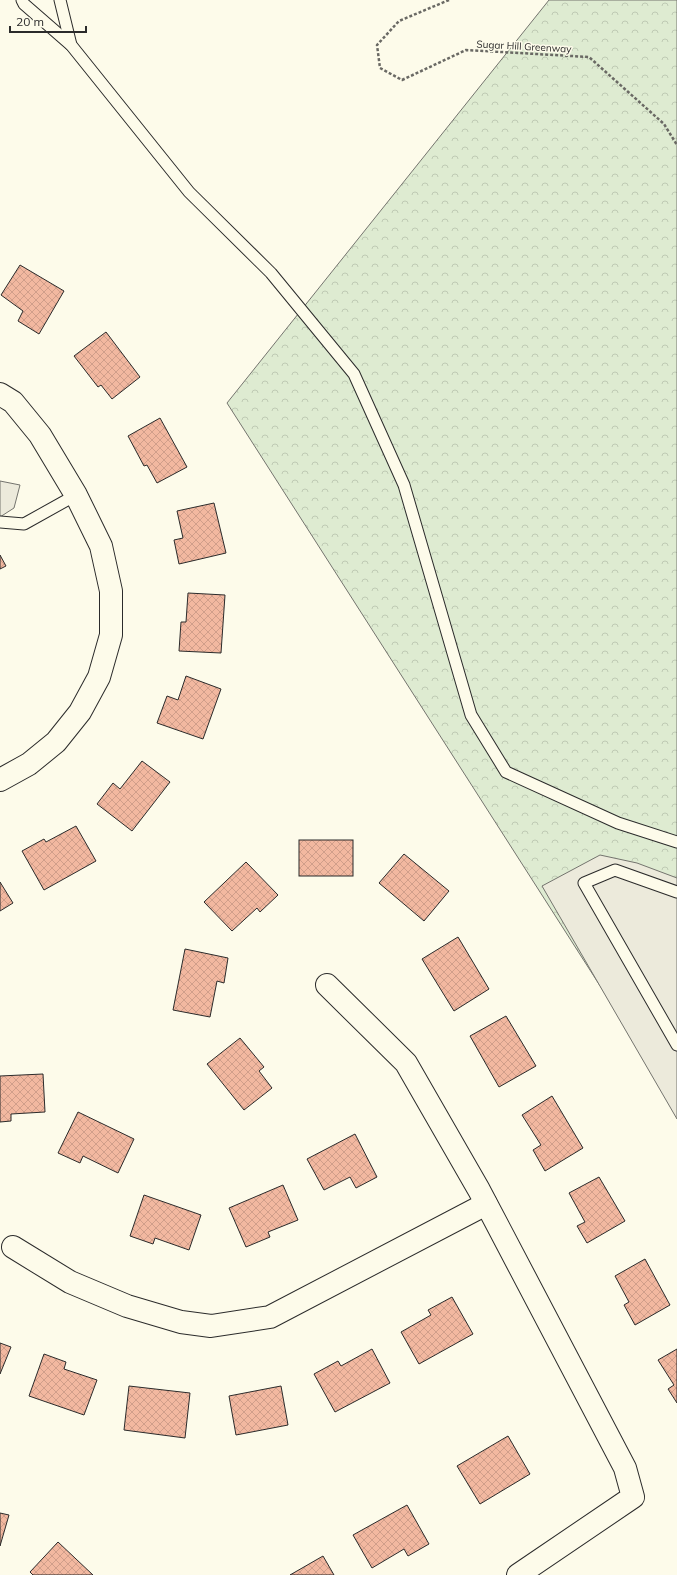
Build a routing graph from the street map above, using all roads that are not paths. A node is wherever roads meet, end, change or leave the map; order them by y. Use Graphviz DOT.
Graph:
graph roads {
  1 [pos="22,0"];
  2 [pos="60,0"];
  3 [pos="71,45"];
  4 [pos="0,394"];
  5 [pos="76,495"];
  6 [pos="0,522"];
  7 [pos="0,780"];
  8 [pos="677,842"];
  9 [pos="674,891"];
  10 [pos="677,902"];
  11 [pos="327,985"];
  12 [pos="677,1045"];
  13 [pos="486,1204"];
  14 [pos="13,1247"];
  15 [pos="518,1575"];
  1 -- 3 [label="lane"];
  2 -- 3 [label="lane"];
  3 -- 8 [label="lane"];
  4 -- 5 [label="street"];
  5 -- 6 [label="lane"];
  5 -- 7 [label="street"];
  9 -- 10 [label="lane"];
  9 -- 12 [label="lane"];
  11 -- 13 [label="street"];
  13 -- 14 [label="street"];
  13 -- 15 [label="street"];
}
